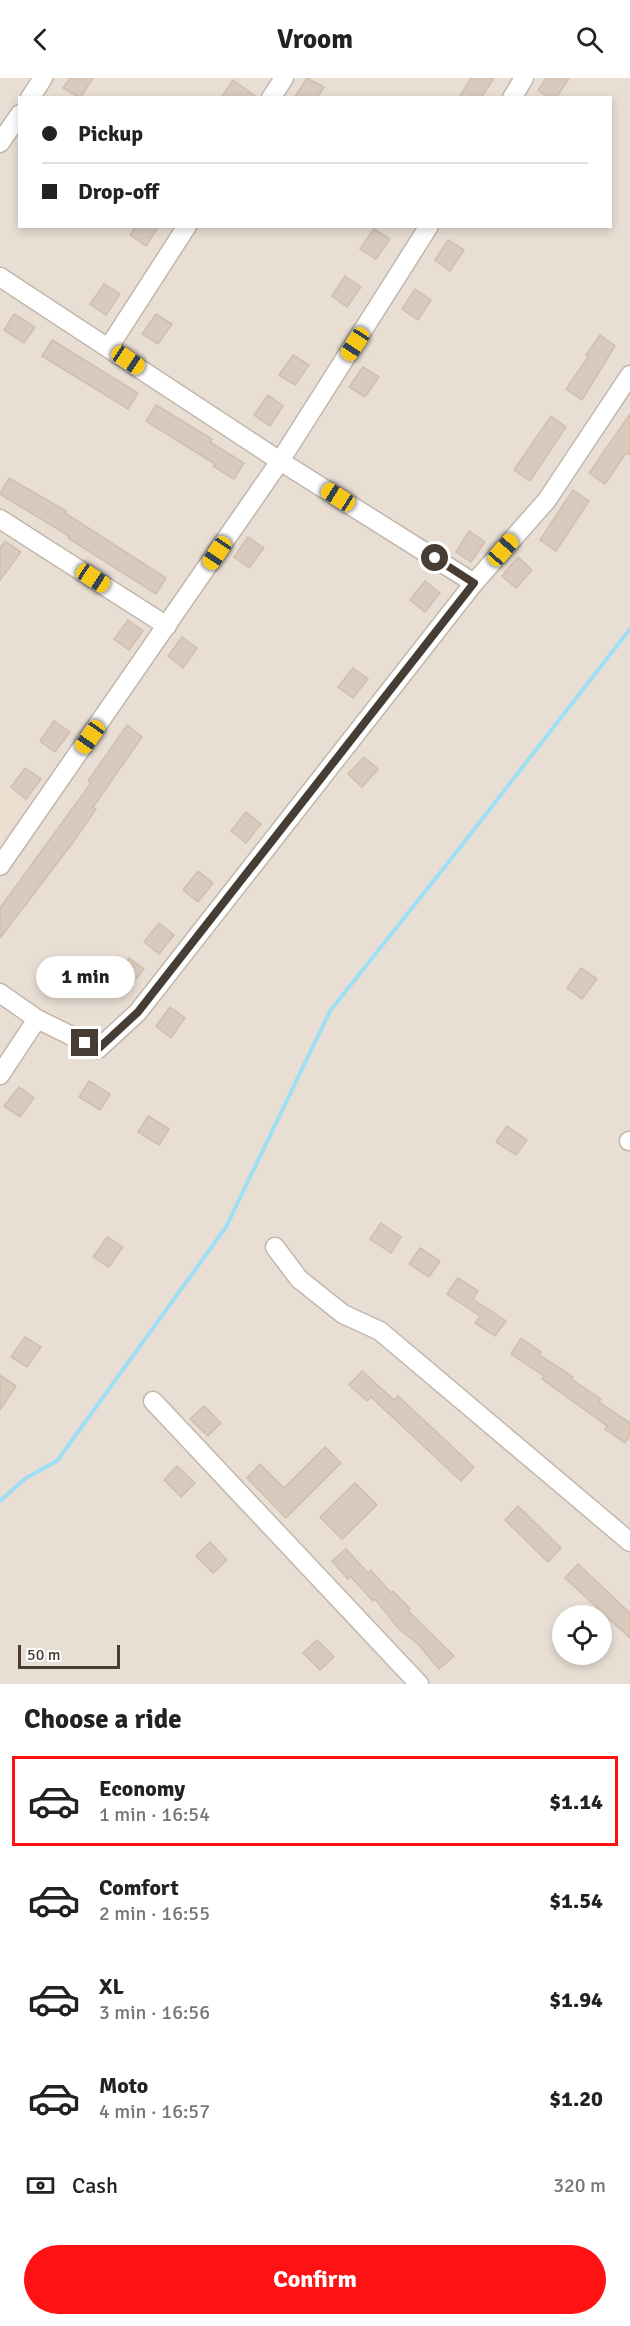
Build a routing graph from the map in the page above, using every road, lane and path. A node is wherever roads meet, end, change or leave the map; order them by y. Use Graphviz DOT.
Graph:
graph roads {
  1 [pos="43,78"];
  2 [pos="284,78"];
  3 [pos="524,78"];
  4 [pos="31,96"];
  5 [pos="272,96"];
  6 [pos="513,96"];
  7 [pos="18,117"];
  8 [pos="0,143"];
  9 [pos="186,228"];
  10 [pos="428,228"];
  11 [pos="0,277"];
  12 [pos="109,347"];
  13 [pos="630,375"];
  14 [pos="280,461"];
  15 [pos="0,519"];
  16 [pos="474,583"];
  17 [pos="167,626"];
  18 [pos="0,866"];
  19 [pos="0,993"];
  20 [pos="37,1019"];
  21 [pos="0,1075"];
  22 [pos="275,1247"];
  23 [pos="153,1401"];
  24 [pos="630,1542"];
  25 [pos="419,1684"];
  1 -- 4 [label="street"];
  2 -- 5 [label="street"];
  3 -- 6 [label="street"];
  7 -- 8 [label="street"];
  9 -- 12 [label="street"];
  10 -- 14 [label="street"];
  11 -- 12 [label="street"];
  12 -- 14 [label="street"];
  13 -- 16 [label="street"];
  14 -- 16 [label="street"];
  14 -- 17 [label="street"];
  15 -- 17 [label="street"];
  16 -- 20 [label="street"];
  17 -- 18 [label="street"];
  19 -- 20 [label="street"];
  20 -- 21 [label="street"];
  22 -- 24 [label="street"];
  23 -- 25 [label="street"];
}
